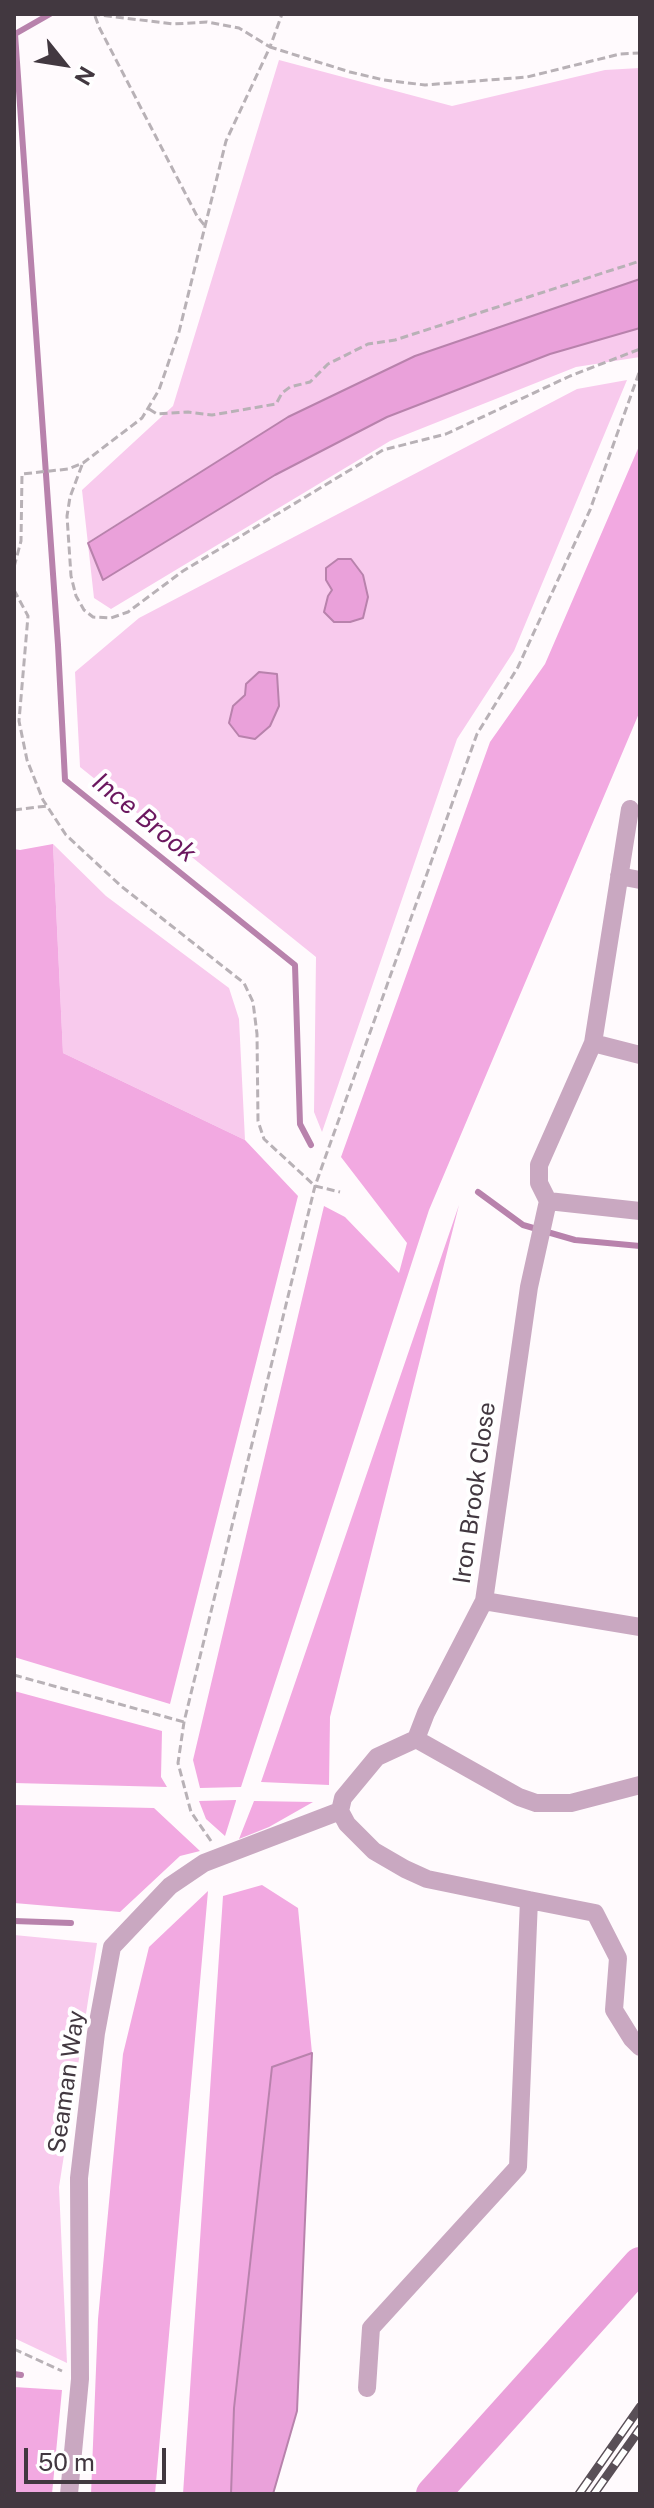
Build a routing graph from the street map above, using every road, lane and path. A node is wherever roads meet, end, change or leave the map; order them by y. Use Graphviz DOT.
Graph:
graph roads {
  1 [pos="282,14"];
  2 [pos="94,15"];
  3 [pos="270,47"];
  4 [pos="640,53"];
  5 [pos="205,226"];
  6 [pos="640,261"];
  7 [pos="640,349"];
  8 [pos="640,370"];
  9 [pos="149,409"];
  10 [pos="83,463"];
  11 [pos="14,567"];
  12 [pos="14,590"];
  13 [pos="47,806"];
  14 [pos="630,809"];
  15 [pos="14,810"];
  16 [pos="619,876"];
  17 [pos="640,880"];
  18 [pos="593,1043"];
  19 [pos="640,1055"];
  20 [pos="315,1186"];
  21 [pos="340,1192"];
  22 [pos="548,1205"];
  23 [pos="640,1211"];
  24 [pos="484,1601"];
  25 [pos="640,1627"];
  26 [pos="14,1675"];
  27 [pos="184,1722"];
  28 [pos="416,1739"];
  29 [pos="640,1785"];
  30 [pos="340,1811"];
  31 [pos="221,1858"];
  32 [pos="529,1900"];
  33 [pos="640,2047"];
  34 [pos="14,2349"];
  35 [pos="80,2379"];
  36 [pos="367,2388"];
  37 [pos="69,2494"];
  1 -- 3 [label="path"];
  2 -- 3 [label="path"];
  2 -- 5 [label="path"];
  3 -- 4 [label="path"];
  3 -- 5 [label="path"];
  5 -- 9 [label="path"];
  6 -- 9 [label="path"];
  7 -- 10 [label="path"];
  8 -- 20 [label="path"];
  9 -- 10 [label="path"];
  10 -- 11 [label="path"];
  12 -- 13 [label="path"];
  13 -- 15 [label="path"];
  13 -- 20 [label="path"];
  14 -- 16 [label="street"];
  16 -- 17 [label="street"];
  16 -- 18 [label="street"];
  18 -- 19 [label="street"];
  18 -- 22 [label="street"];
  20 -- 21 [label="path"];
  20 -- 27 [label="path"];
  22 -- 23 [label="street"];
  22 -- 24 [label="street, Iron Brook Close"];
  24 -- 25 [label="street"];
  24 -- 28 [label="street, Iron Brook Close"];
  26 -- 27 [label="path"];
  27 -- 31 [label="path"];
  28 -- 29 [label="street"];
  28 -- 30 [label="street"];
  30 -- 31 [label="street, Seaman Way"];
  30 -- 32 [label="street"];
  31 -- 35 [label="street, Seaman Way"];
  32 -- 33 [label="street"];
  32 -- 36 [label="street"];
  34 -- 35 [label="path"];
  35 -- 37 [label="street, Seaman Way"];
}
